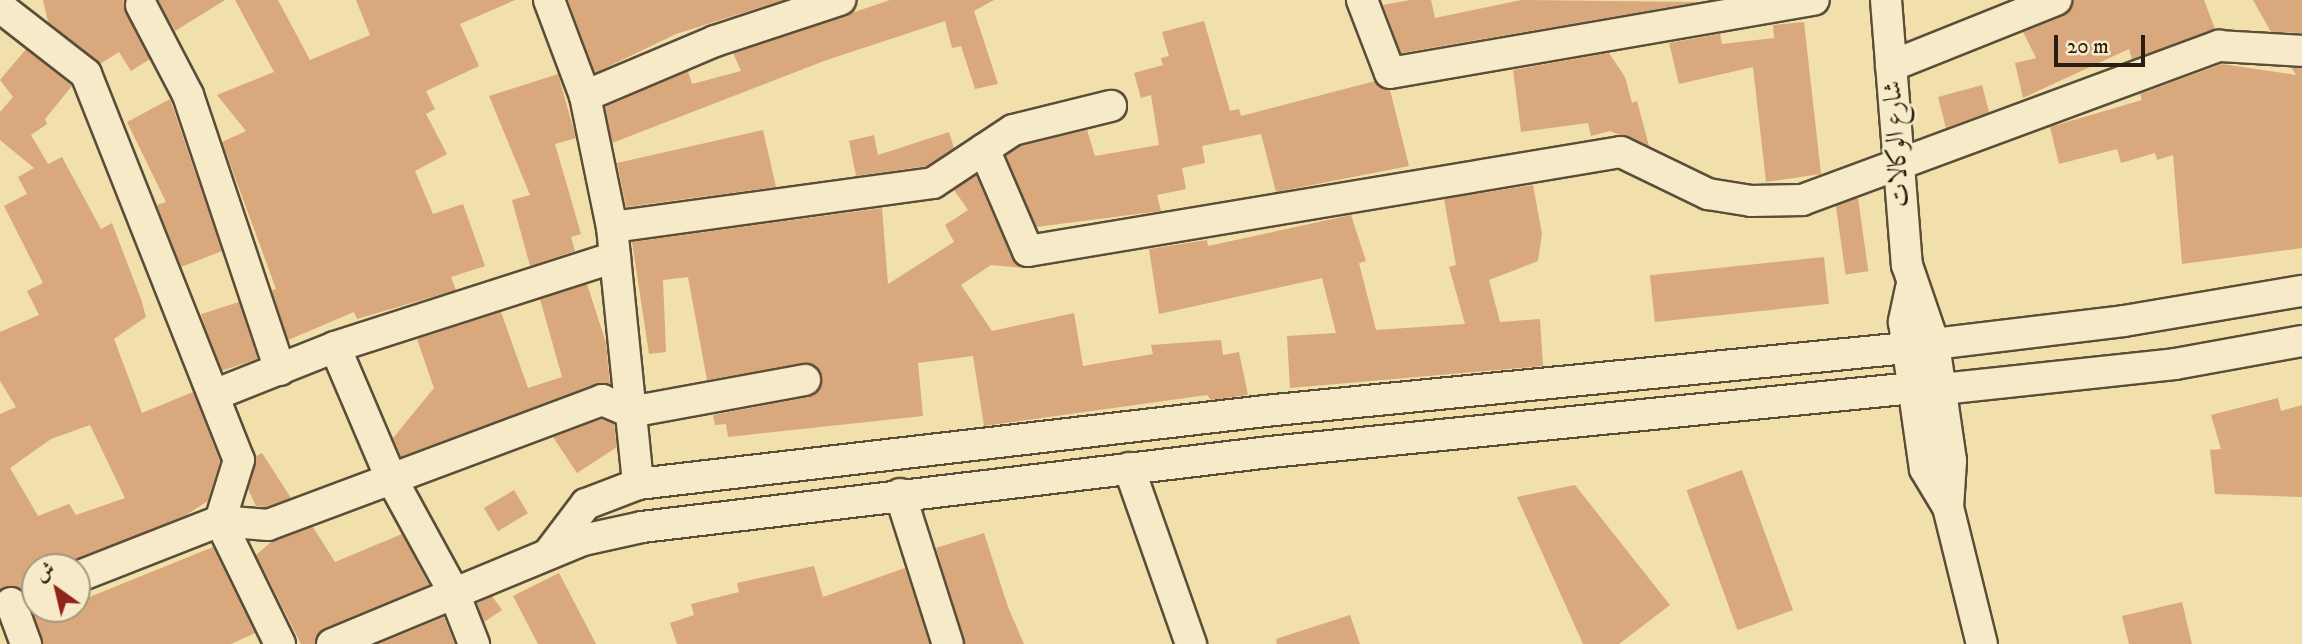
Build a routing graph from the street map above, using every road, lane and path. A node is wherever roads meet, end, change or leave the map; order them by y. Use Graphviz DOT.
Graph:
graph roads {
  1 [pos="549,0"];
  2 [pos="840,0"];
  3 [pos="1362,0"];
  4 [pos="1814,0"];
  5 [pos="1886,0"];
  6 [pos="2056,0"];
  7 [pos="141,5"];
  8 [pos="807,5"];
  9 [pos="0,7"];
  10 [pos="2302,51"];
  11 [pos="1891,66"];
  12 [pos="585,96"];
  13 [pos="1111,106"];
  14 [pos="984,149"];
  15 [pos="1897,164"];
  16 [pos="612,227"];
  17 [pos="615,257"];
  18 [pos="2302,291"];
  19 [pos="2302,341"];
  20 [pos="1920,346"];
  21 [pos="335,347"];
  22 [pos="280,370"];
  23 [pos="805,380"];
  24 [pos="1927,388"];
  25 [pos="214,395"];
  26 [pos="1265,411"];
  27 [pos="630,412"];
  28 [pos="1270,452"];
  29 [pos="1129,468"];
  30 [pos="390,476"];
  31 [pos="638,484"];
  32 [pos="900,494"];
  33 [pos="219,521"];
  34 [pos="548,554"];
  35 [pos="91,571"];
  36 [pos="454,593"];
  37 [pos="15,601"];
  38 [pos="26,644"];
  39 [pos="280,644"];
  40 [pos="332,644"];
  41 [pos="474,644"];
  42 [pos="948,644"];
  43 [pos="1191,644"];
  44 [pos="1982,644"];
  1 -- 12 [label="street"];
  2 -- 8 [label="street"];
  3 -- 4 [label="street"];
  5 -- 11 [label="street, شارع الوكالات"];
  6 -- 11 [label="street"];
  7 -- 22 [label="street"];
  8 -- 12 [label="street"];
  9 -- 25 [label="street"];
  10 -- 15 [label="street"];
  11 -- 15 [label="street, شارع الوكالات"];
  12 -- 16 [label="street"];
  13 -- 14 [label="street"];
  14 -- 15 [label="street"];
  14 -- 16 [label="street"];
  15 -- 20 [label="street, شارع الوكالات"];
  16 -- 17 [label="street"];
  17 -- 21 [label="street"];
  17 -- 27 [label="street"];
  18 -- 20 [label="street"];
  19 -- 24 [label="street"];
  20 -- 24 [label="street, شارع الوكالات"];
  20 -- 26 [label="street"];
  21 -- 22 [label="street"];
  21 -- 30 [label="street"];
  22 -- 25 [label="street"];
  23 -- 27 [label="street"];
  24 -- 28 [label="street"];
  24 -- 44 [label="street, شارع الوكالات"];
  25 -- 33 [label="street"];
  26 -- 28 [label="street"];
  26 -- 31 [label="street"];
  27 -- 30 [label="street"];
  27 -- 31 [label="street"];
  28 -- 29 [label="street"];
  29 -- 32 [label="street"];
  29 -- 43 [label="street"];
  30 -- 33 [label="street"];
  30 -- 36 [label="street"];
  31 -- 34 [label="street"];
  32 -- 34 [label="street"];
  32 -- 42 [label="street"];
  33 -- 35 [label="street"];
  33 -- 39 [label="street"];
  34 -- 36 [label="street"];
  36 -- 40 [label="street"];
  36 -- 41 [label="street"];
  37 -- 38 [label="street"];
}
